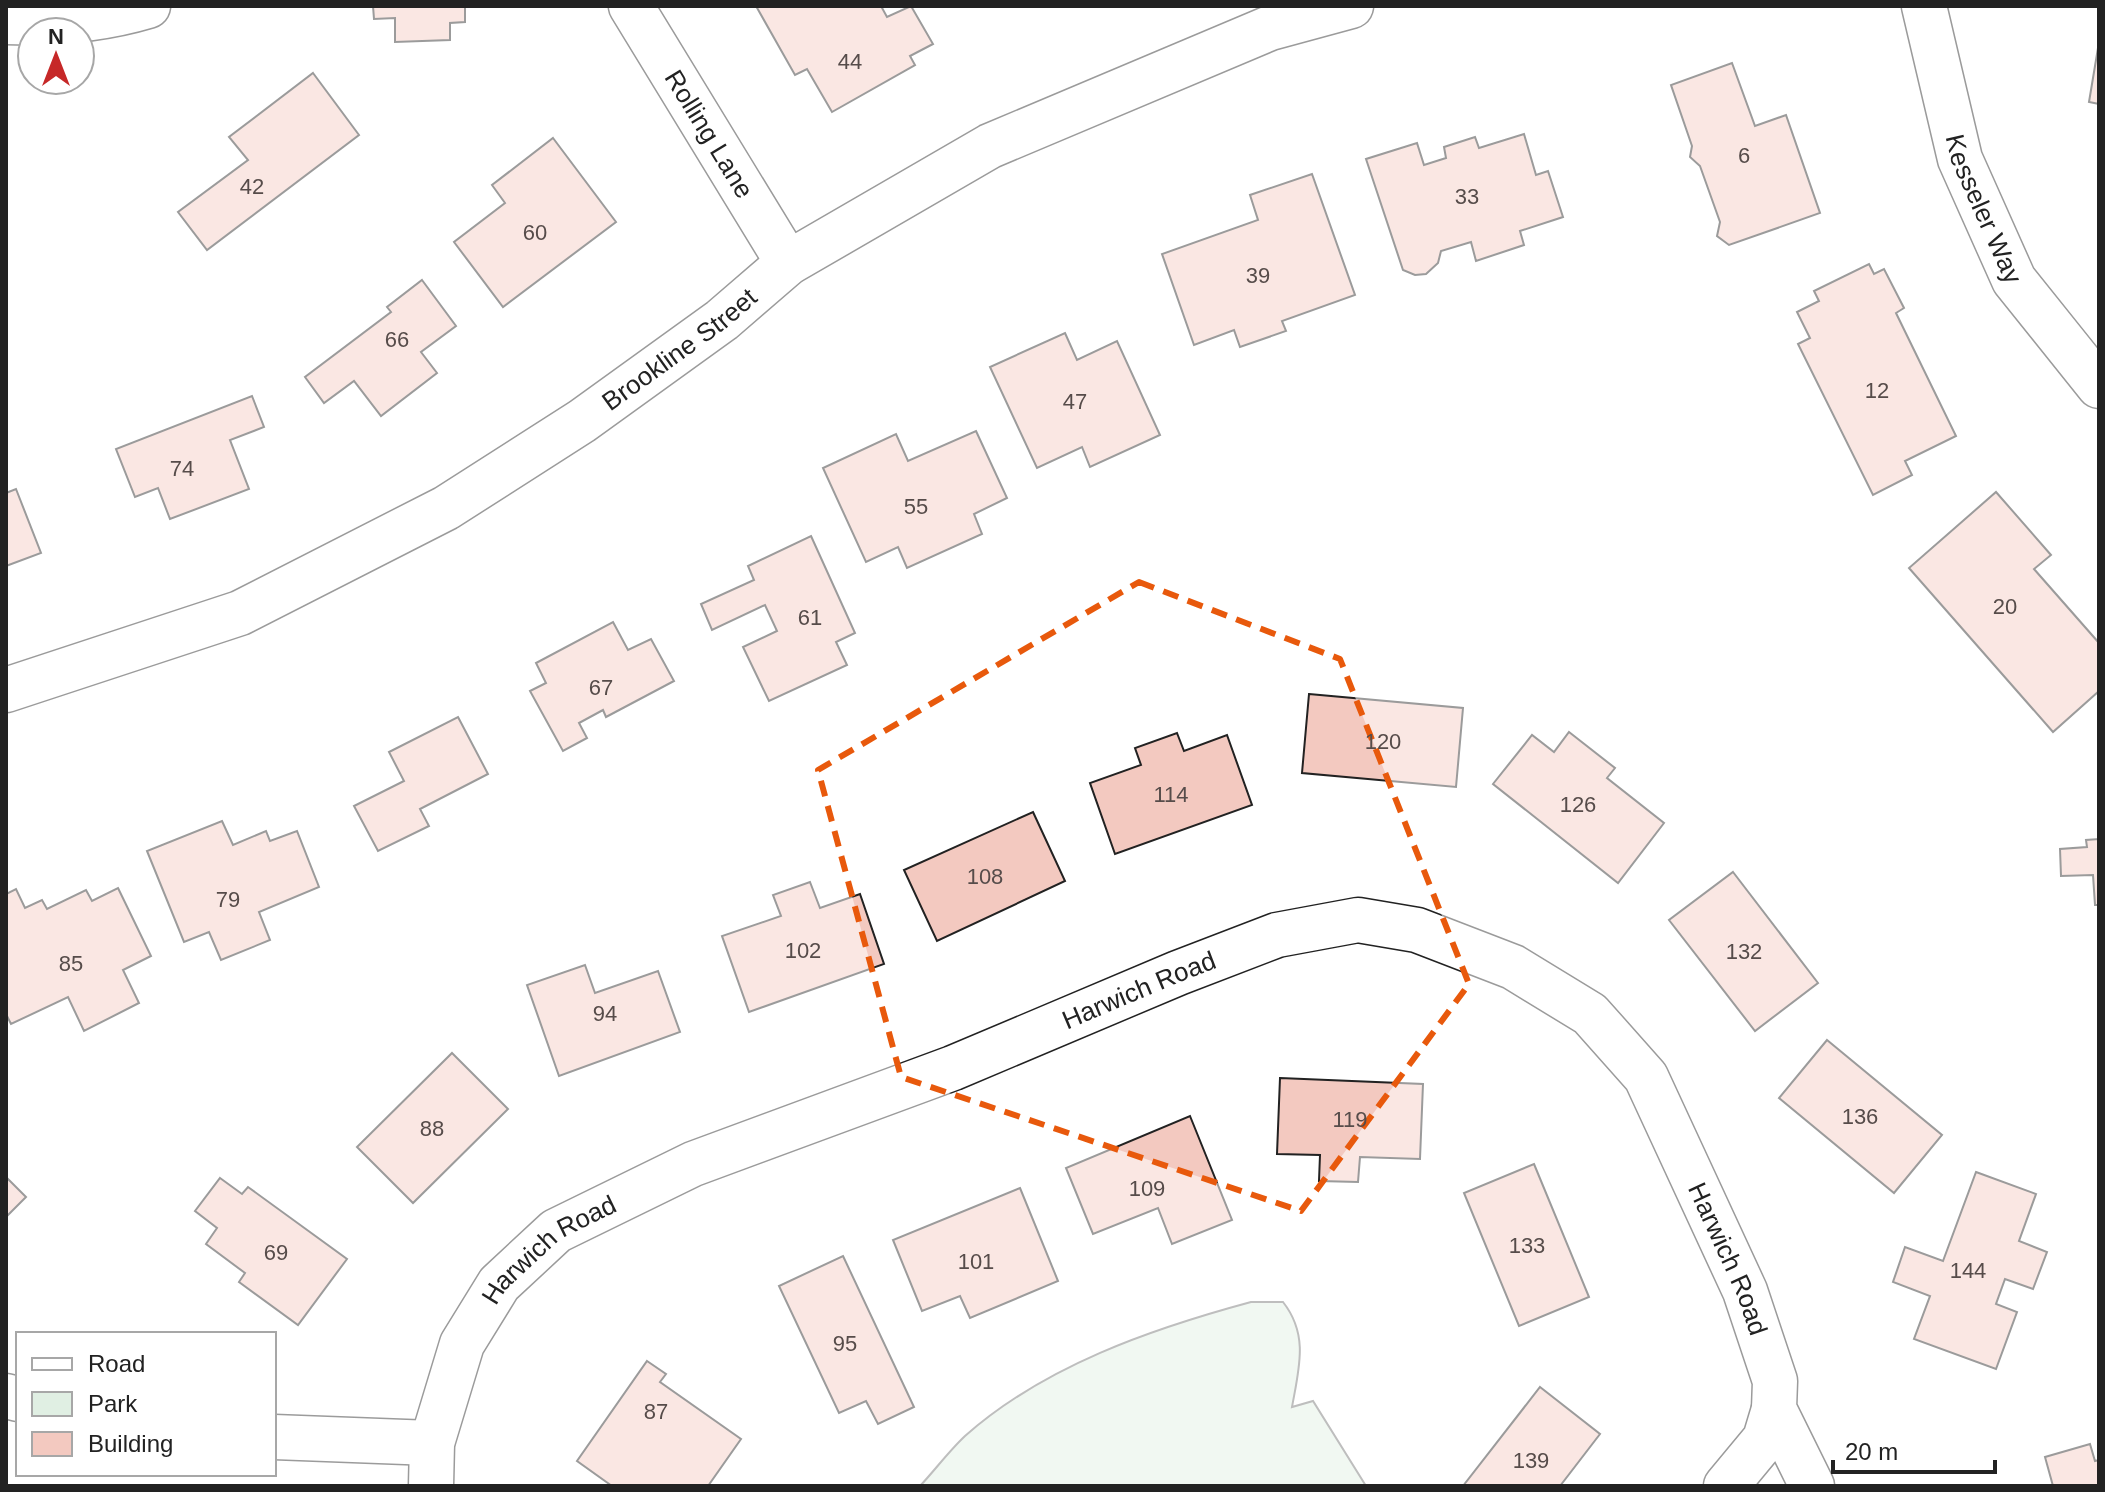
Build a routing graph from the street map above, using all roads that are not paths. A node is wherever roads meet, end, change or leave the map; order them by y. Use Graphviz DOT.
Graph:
graph roads {
  1 [pos="148,6"];
  2 [pos="631,6"];
  3 [pos="1351,6"];
  4 [pos="1924,6"];
  5 [pos="6,22"];
  6 [pos="788,263"];
  7 [pos="2099,386"];
  8 [pos="6,690"];
  9 [pos="1774,1409"];
  10 [pos="276,1437"];
  11 [pos="432,1443"];
  12 [pos="431,1486"];
  13 [pos="1726,1486"];
  14 [pos="1812,1486"];
  1 -- 5 [label="street"];
  2 -- 6 [label="street, Rolling Lane"];
  3 -- 6 [label="street, Brookline Street"];
  4 -- 7 [label="street, Kesseler Way"];
  6 -- 8 [label="street, Brookline Street"];
  9 -- 11 [label="street, Harwich Road"];
  9 -- 13 [label="street, Harwich Road"];
  9 -- 14 [label="street, Harwich Road"];
  10 -- 11 [label="street"];
  11 -- 12 [label="street, Harwich Road"];
}
